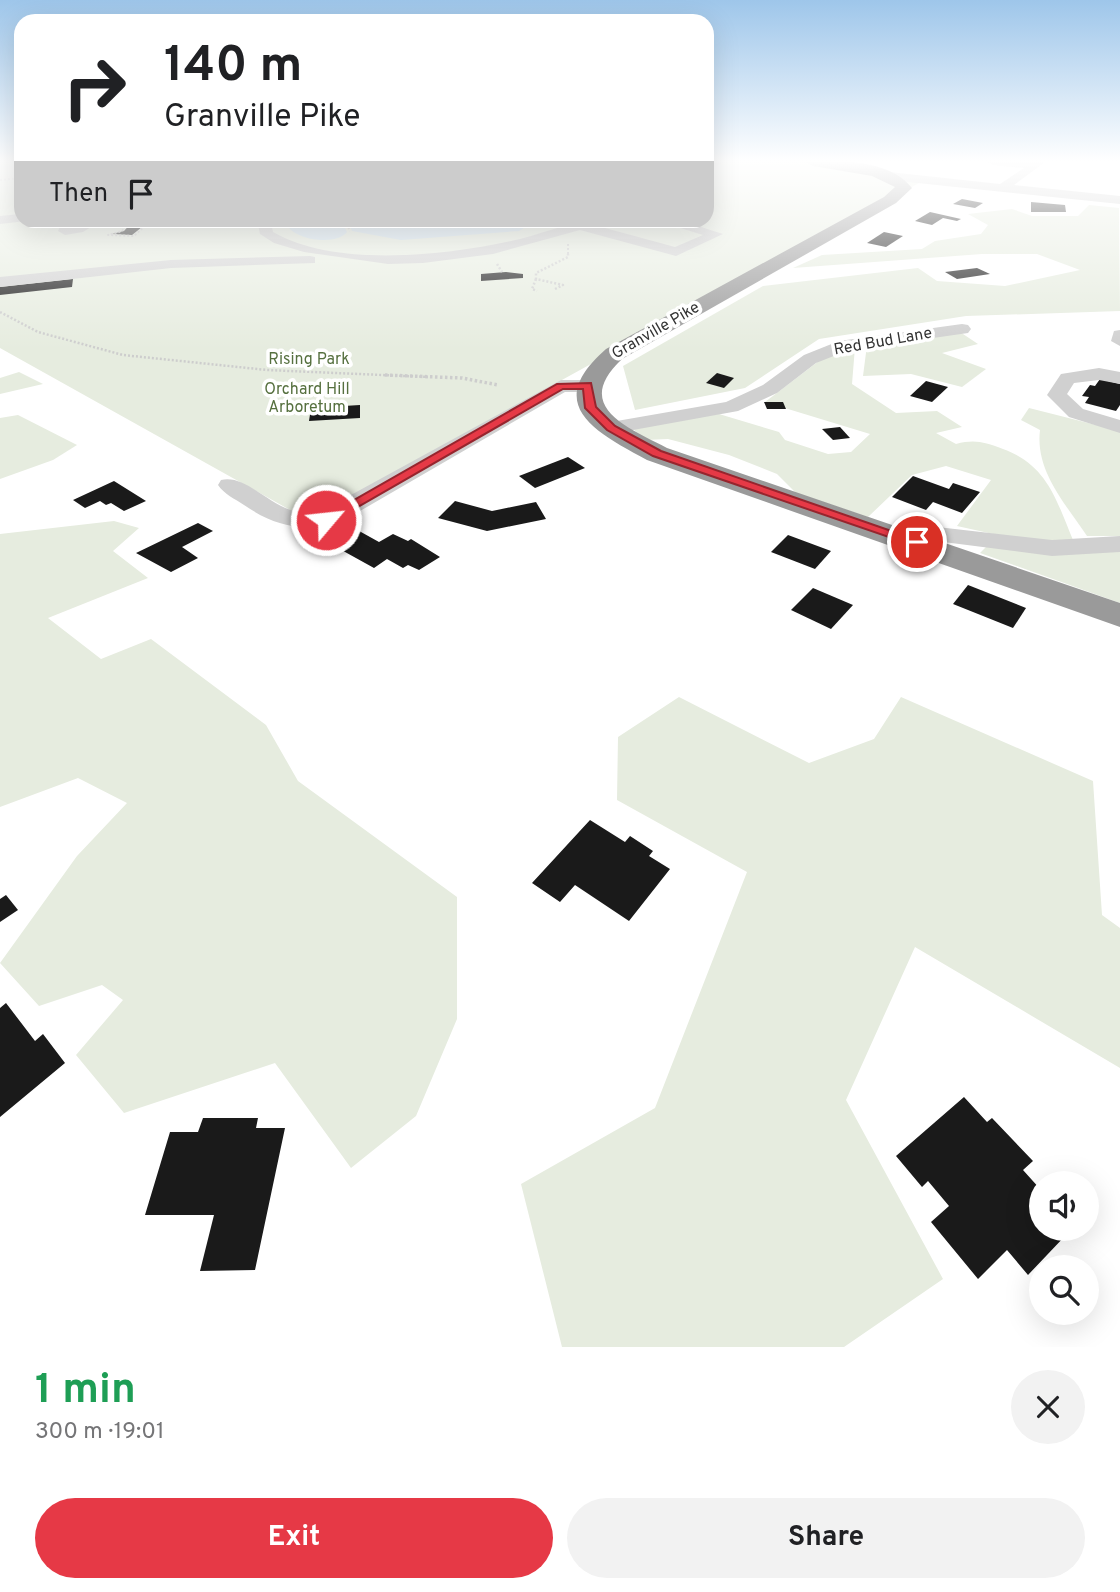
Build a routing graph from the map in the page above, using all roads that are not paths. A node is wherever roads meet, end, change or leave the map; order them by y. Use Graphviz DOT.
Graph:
graph roads {
  1 [pos="845,225"];
  2 [pos="266,228"];
  3 [pos="577,228"];
  4 [pos="599,228"];
  5 [pos="692,228"];
  6 [pos="223,247"];
  7 [pos="353,259"];
  8 [pos="171,264"];
  9 [pos="0,279"];
  10 [pos="962,329"];
  11 [pos="1120,335"];
  12 [pos="1120,341"];
  13 [pos="1120,378"];
  14 [pos="532,382"];
  15 [pos="588,383"];
  16 [pos="1120,427"];
  17 [pos="611,428"];
  18 [pos="229,485"];
  19 [pos="892,533"];
  20 [pos="1120,544"];
  21 [pos="1120,615"];
  1 -- 15 [label="highway, Granville Pike"];
  2 -- 7 [label="street"];
  3 -- 7 [label="street"];
  4 -- 5 [label="street"];
  6 -- 8 [label="street"];
  7 -- 8 [label="street"];
  8 -- 9 [label="street"];
  10 -- 17 [label="street, Red Bud Lane"];
  11 -- 12 [label="street"];
  13 -- 16 [label="street"];
  14 -- 15 [label="street"];
  15 -- 17 [label="highway"];
  15 -- 18 [label="street"];
  17 -- 19 [label="highway"];
  19 -- 20 [label="street"];
  19 -- 21 [label="highway"];
}
